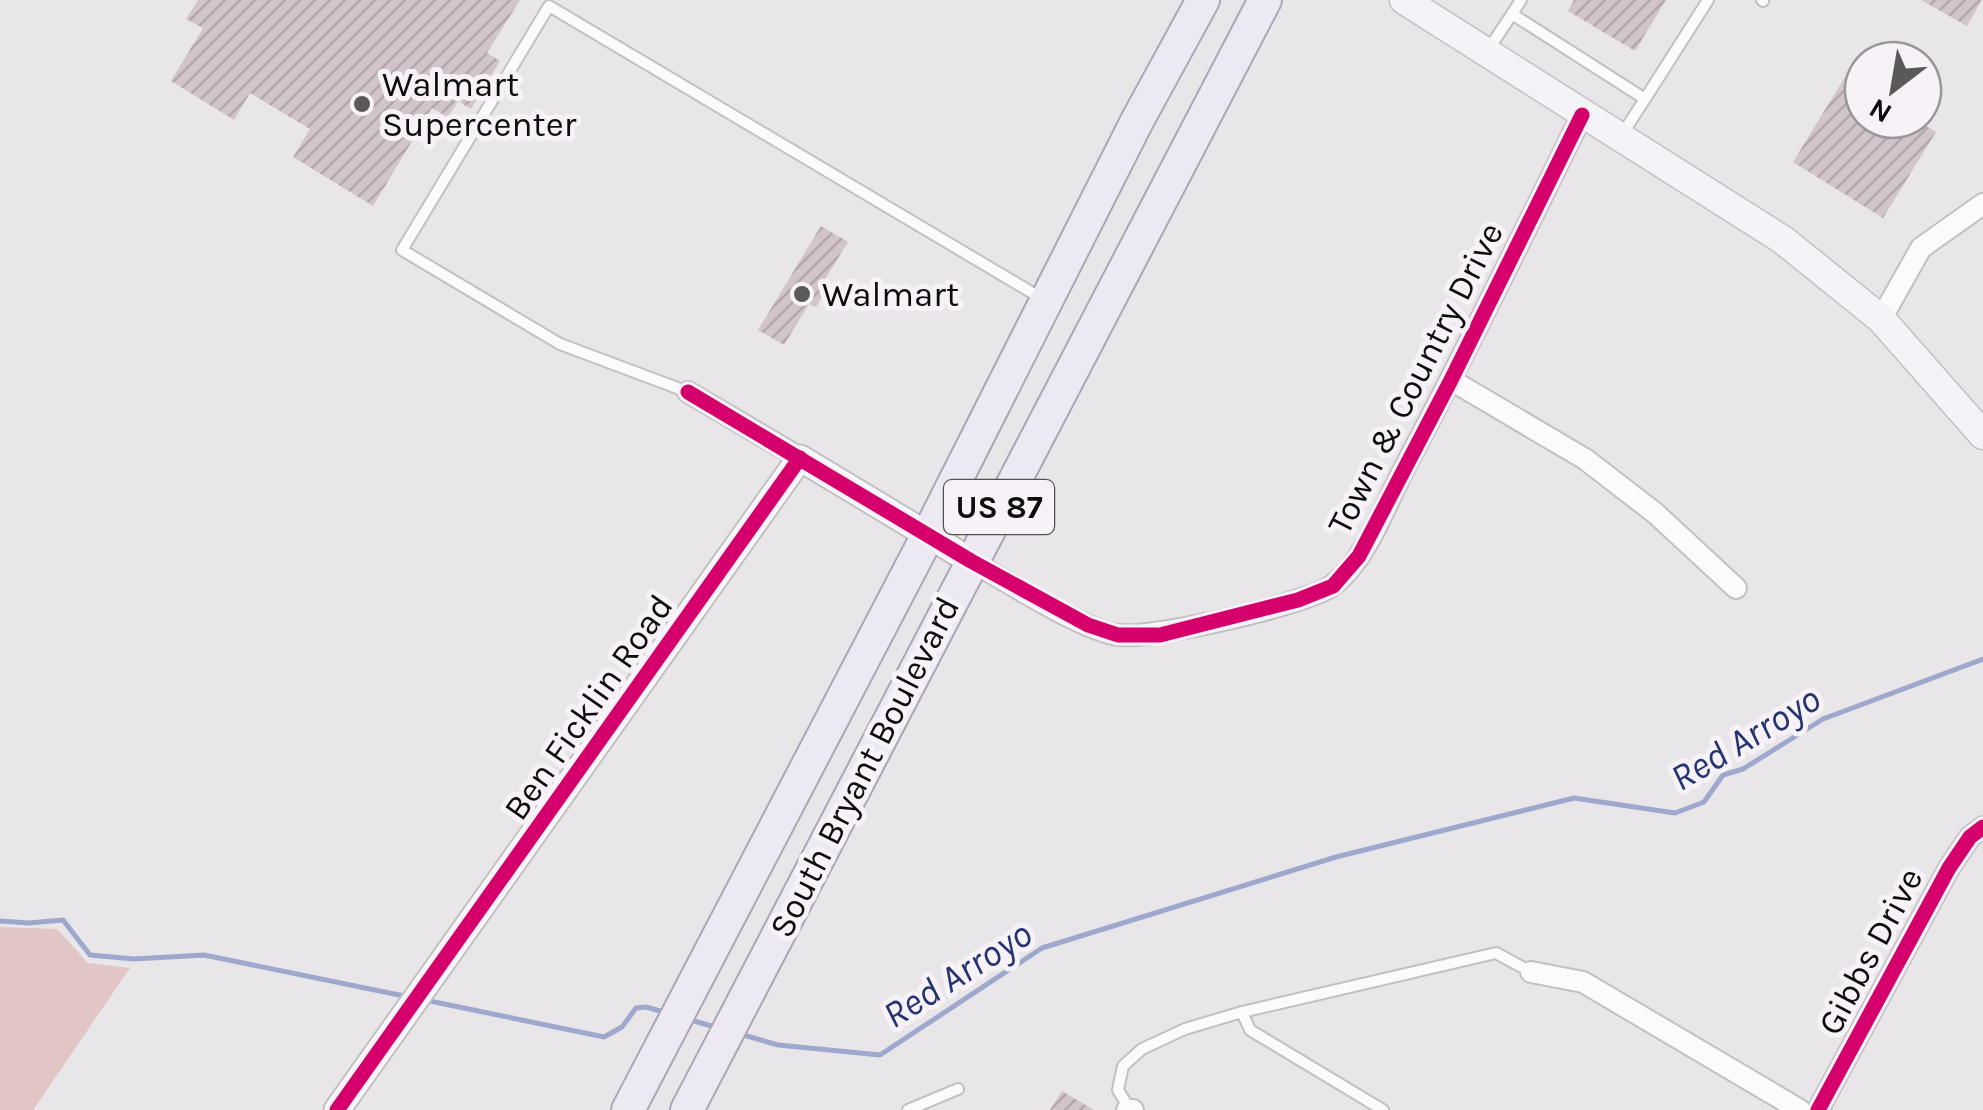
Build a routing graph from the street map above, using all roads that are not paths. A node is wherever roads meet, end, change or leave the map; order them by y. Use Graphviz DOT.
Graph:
graph roads {
  1 [pos="1203,0"];
  2 [pos="1265,0"];
  3 [pos="1404,0"];
  4 [pos="1520,0"];
  5 [pos="1708,0"];
  6 [pos="550,3"];
  7 [pos="1433,8"];
  8 [pos="1512,14"];
  9 [pos="1486,53"];
  10 [pos="1645,99"];
  11 [pos="1582,115"];
  12 [pos="1620,138"];
  13 [pos="1983,204"];
  14 [pos="1046,302"];
  15 [pos="1882,319"];
  16 [pos="1451,380"];
  17 [pos="688,392"];
  18 [pos="1983,435"];
  19 [pos="800,458"];
  20 [pos="928,535"];
  21 [pos="971,561"];
  22 [pos="1736,588"];
  23 [pos="1983,827"];
  24 [pos="1531,972"];
  25 [pos="1242,1012"];
  26 [pos="958,1089"];
  27 [pos="631,1105"];
  28 [pos="1130,1109"];
  29 [pos="337,1110"];
  30 [pos="687,1110"];
  31 [pos="908,1110"];
  32 [pos="1383,1110"];
  33 [pos="1800,1110"];
  34 [pos="1818,1110"];
  1 -- 14 [label="main road, South Bryant Boulevard / US 87"];
  2 -- 21 [label="main road, South Bryant Boulevard / US 87"];
  3 -- 7 [label="main road"];
  4 -- 8 [label="lane"];
  5 -- 10 [label="lane"];
  6 -- 14 [label="lane"];
  6 -- 17 [label="lane"];
  7 -- 9 [label="main road"];
  8 -- 9 [label="lane"];
  8 -- 10 [label="lane"];
  9 -- 11 [label="main road"];
  10 -- 12 [label="lane"];
  11 -- 12 [label="main road"];
  11 -- 16 [label="street, Town & Country Drive"];
  12 -- 15 [label="main road"];
  13 -- 15 [label="street"];
  14 -- 20 [label="main road, South Bryant Boulevard / US 87"];
  15 -- 18 [label="main road"];
  16 -- 21 [label="street, Town & Country Drive"];
  16 -- 22 [label="street"];
  17 -- 19 [label="street"];
  19 -- 20 [label="street"];
  19 -- 29 [label="street, Ben Ficklin Road"];
  20 -- 21 [label="street"];
  20 -- 27 [label="main road, South Bryant Boulevard / US 87"];
  21 -- 30 [label="main road, South Bryant Boulevard / US 87"];
  23 -- 34 [label="street, Gibbs Drive"];
  24 -- 25 [label="lane"];
  24 -- 33 [label="street"];
  25 -- 28 [label="lane"];
  25 -- 32 [label="lane"];
  26 -- 31 [label="lane"];
}
